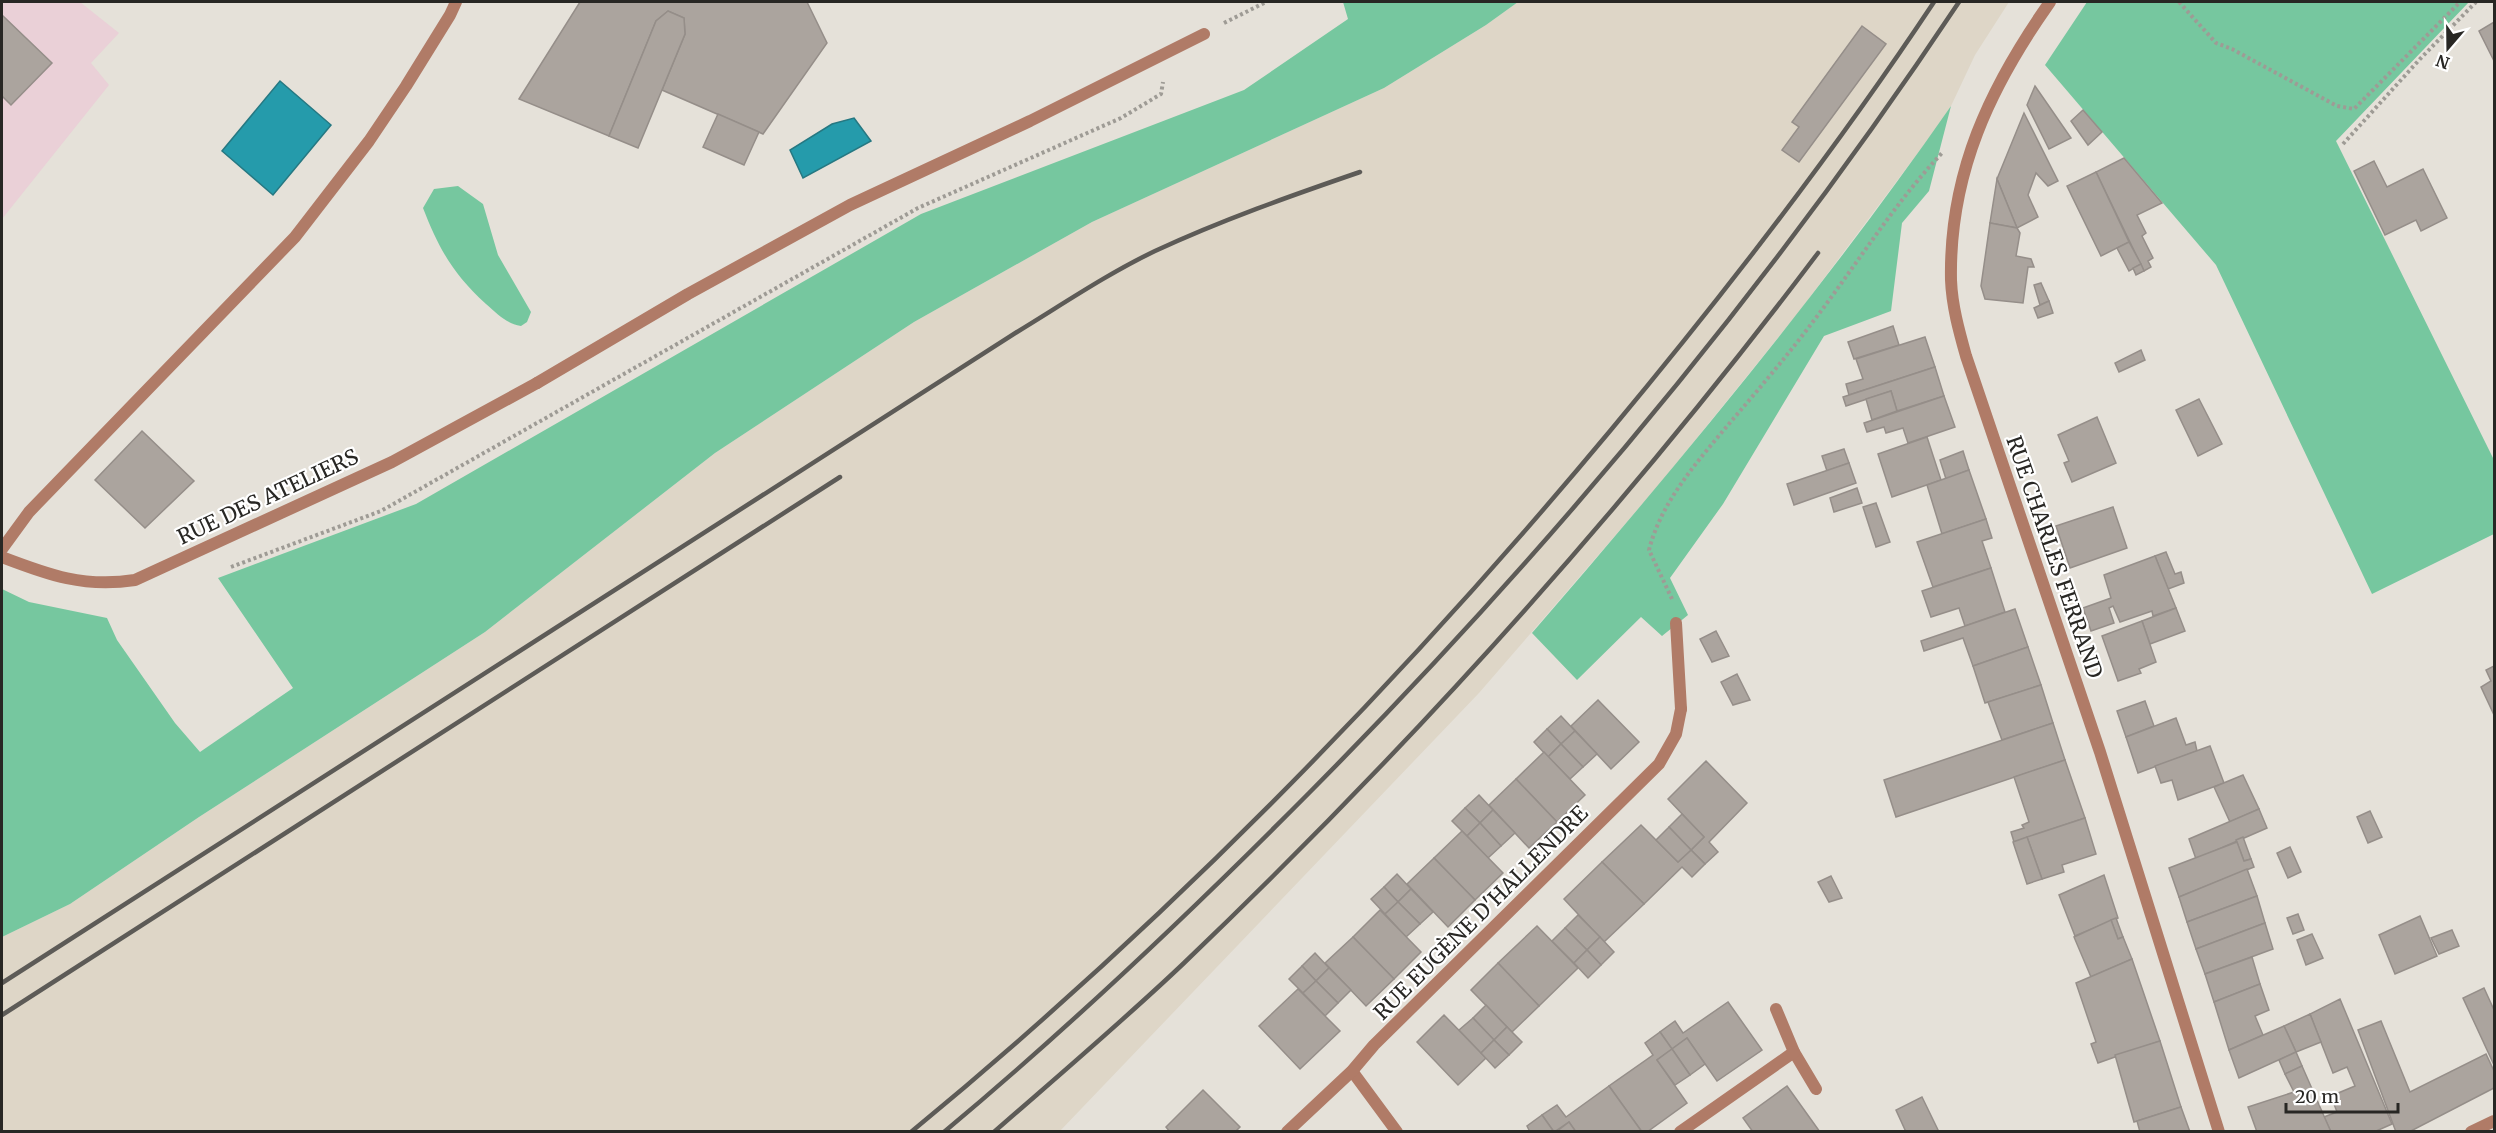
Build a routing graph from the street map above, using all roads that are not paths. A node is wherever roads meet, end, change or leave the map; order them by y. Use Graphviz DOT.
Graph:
graph roads {
  1 [pos="456,2"];
  2 [pos="2050,2"];
  3 [pos="1204,34"];
  4 [pos="2,549"];
  5 [pos="2,557"];
  6 [pos="1676,623"];
  7 [pos="1776,1009"];
  8 [pos="1794,1052"];
  9 [pos="1352,1071"];
  10 [pos="1816,1089"];
  11 [pos="2494,1121"];
  12 [pos="1287,1131"];
  13 [pos="1397,1131"];
  14 [pos="1680,1131"];
  15 [pos="2219,1131"];
  16 [pos="2471,1131"];
  1 -- 4 [label="street"];
  2 -- 15 [label="street, RUE CHARLES FERRAND"];
  3 -- 5 [label="street, RUE DES ATELIERS"];
  6 -- 9 [label="street, RUE EUGÈNE D'HALLENDRE"];
  7 -- 8 [label="street"];
  8 -- 10 [label="street"];
  8 -- 14 [label="street"];
  9 -- 12 [label="street, RUE EUGÈNE D'HALLENDRE"];
  9 -- 13 [label="street"];
  11 -- 16 [label="street"];
}
